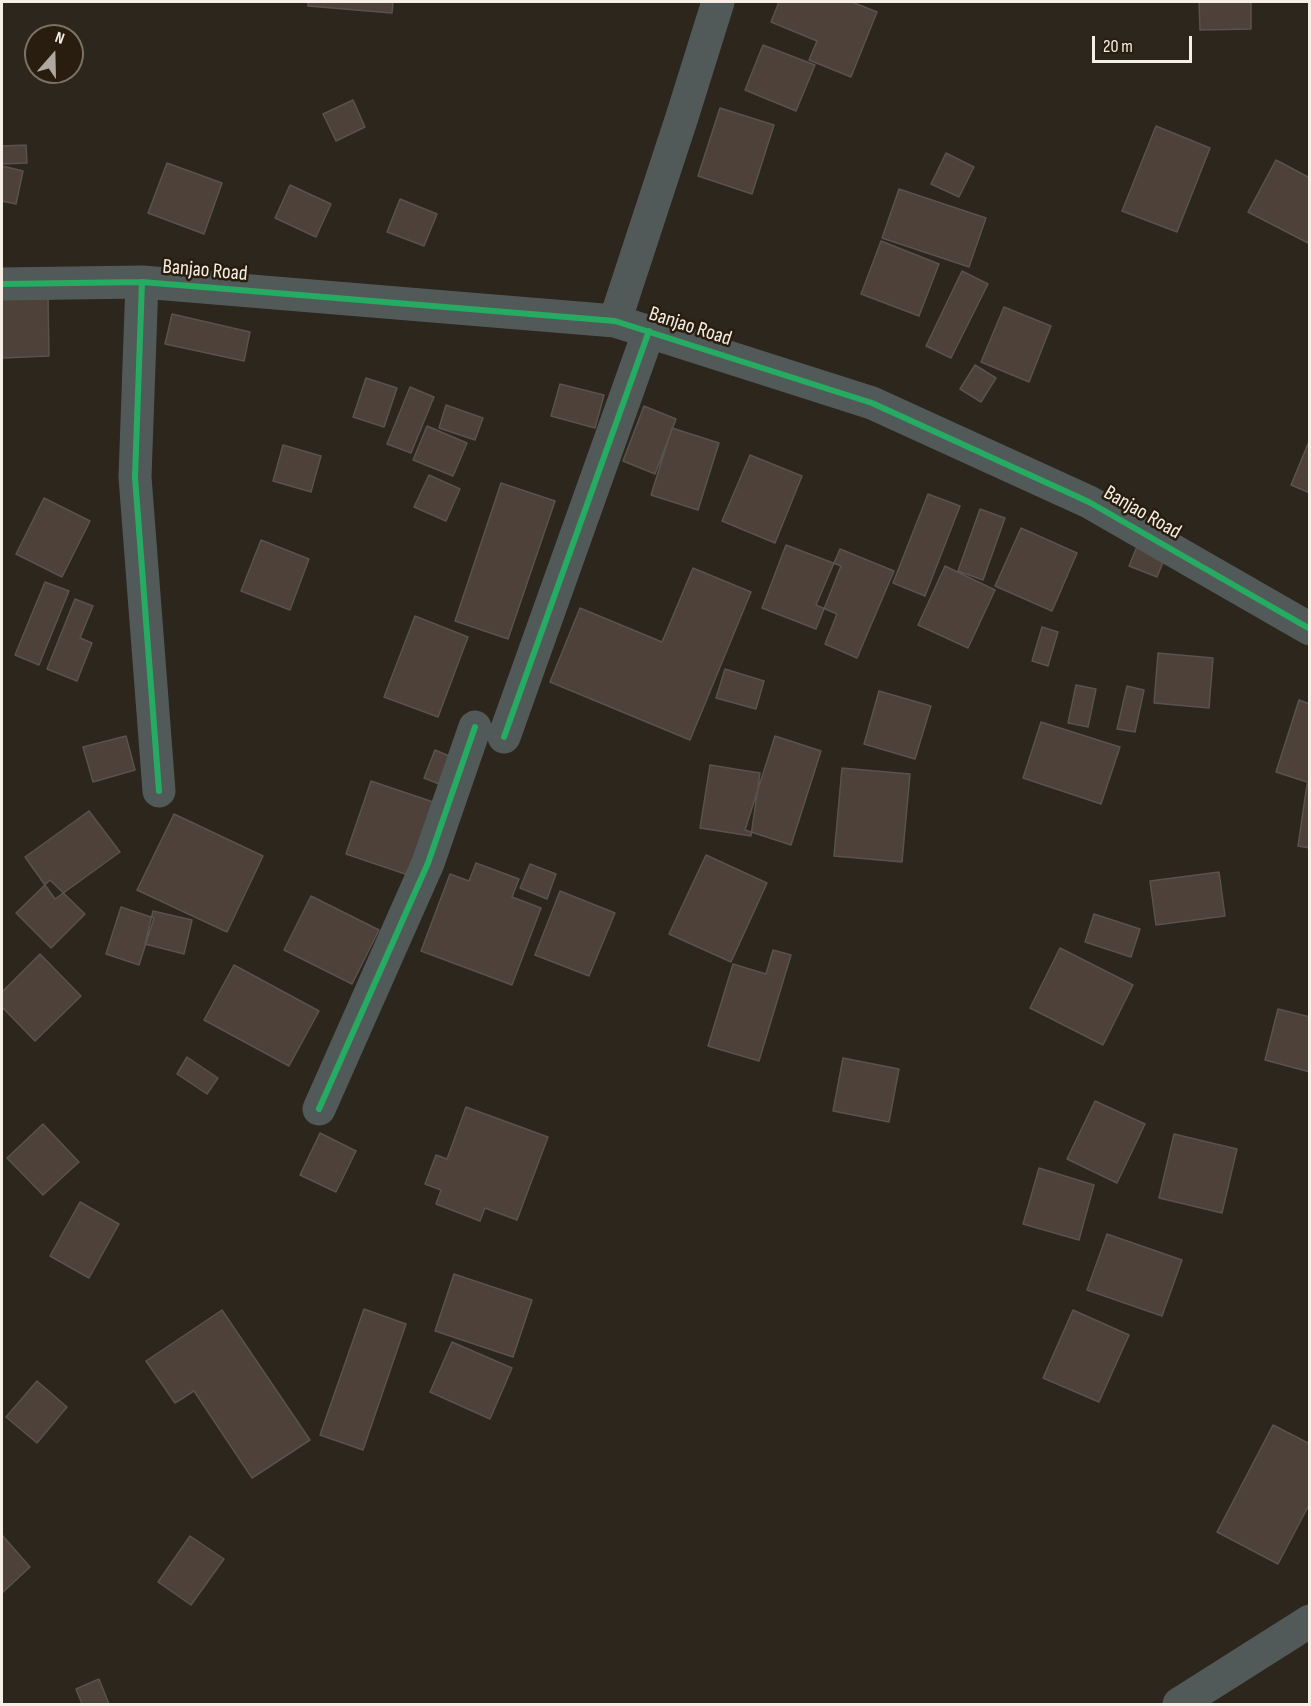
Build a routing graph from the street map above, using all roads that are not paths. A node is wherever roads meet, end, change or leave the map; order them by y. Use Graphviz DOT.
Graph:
graph roads {
  1 [pos="718,2"];
  2 [pos="142,282"];
  3 [pos="2,284"];
  4 [pos="615,321"];
  5 [pos="649,331"];
  6 [pos="1310,629"];
  7 [pos="159,791"];
  8 [pos="320,1109"];
  9 [pos="1310,1621"];
  10 [pos="1179,1704"];
  1 -- 4 [label="street"];
  2 -- 3 [label="street, Banjao Road"];
  2 -- 4 [label="street, Banjao Road"];
  2 -- 7 [label="street"];
  4 -- 5 [label="street, Banjao Road"];
  5 -- 6 [label="street, Banjao Road"];
  5 -- 8 [label="street"];
  9 -- 10 [label="street"];
}
